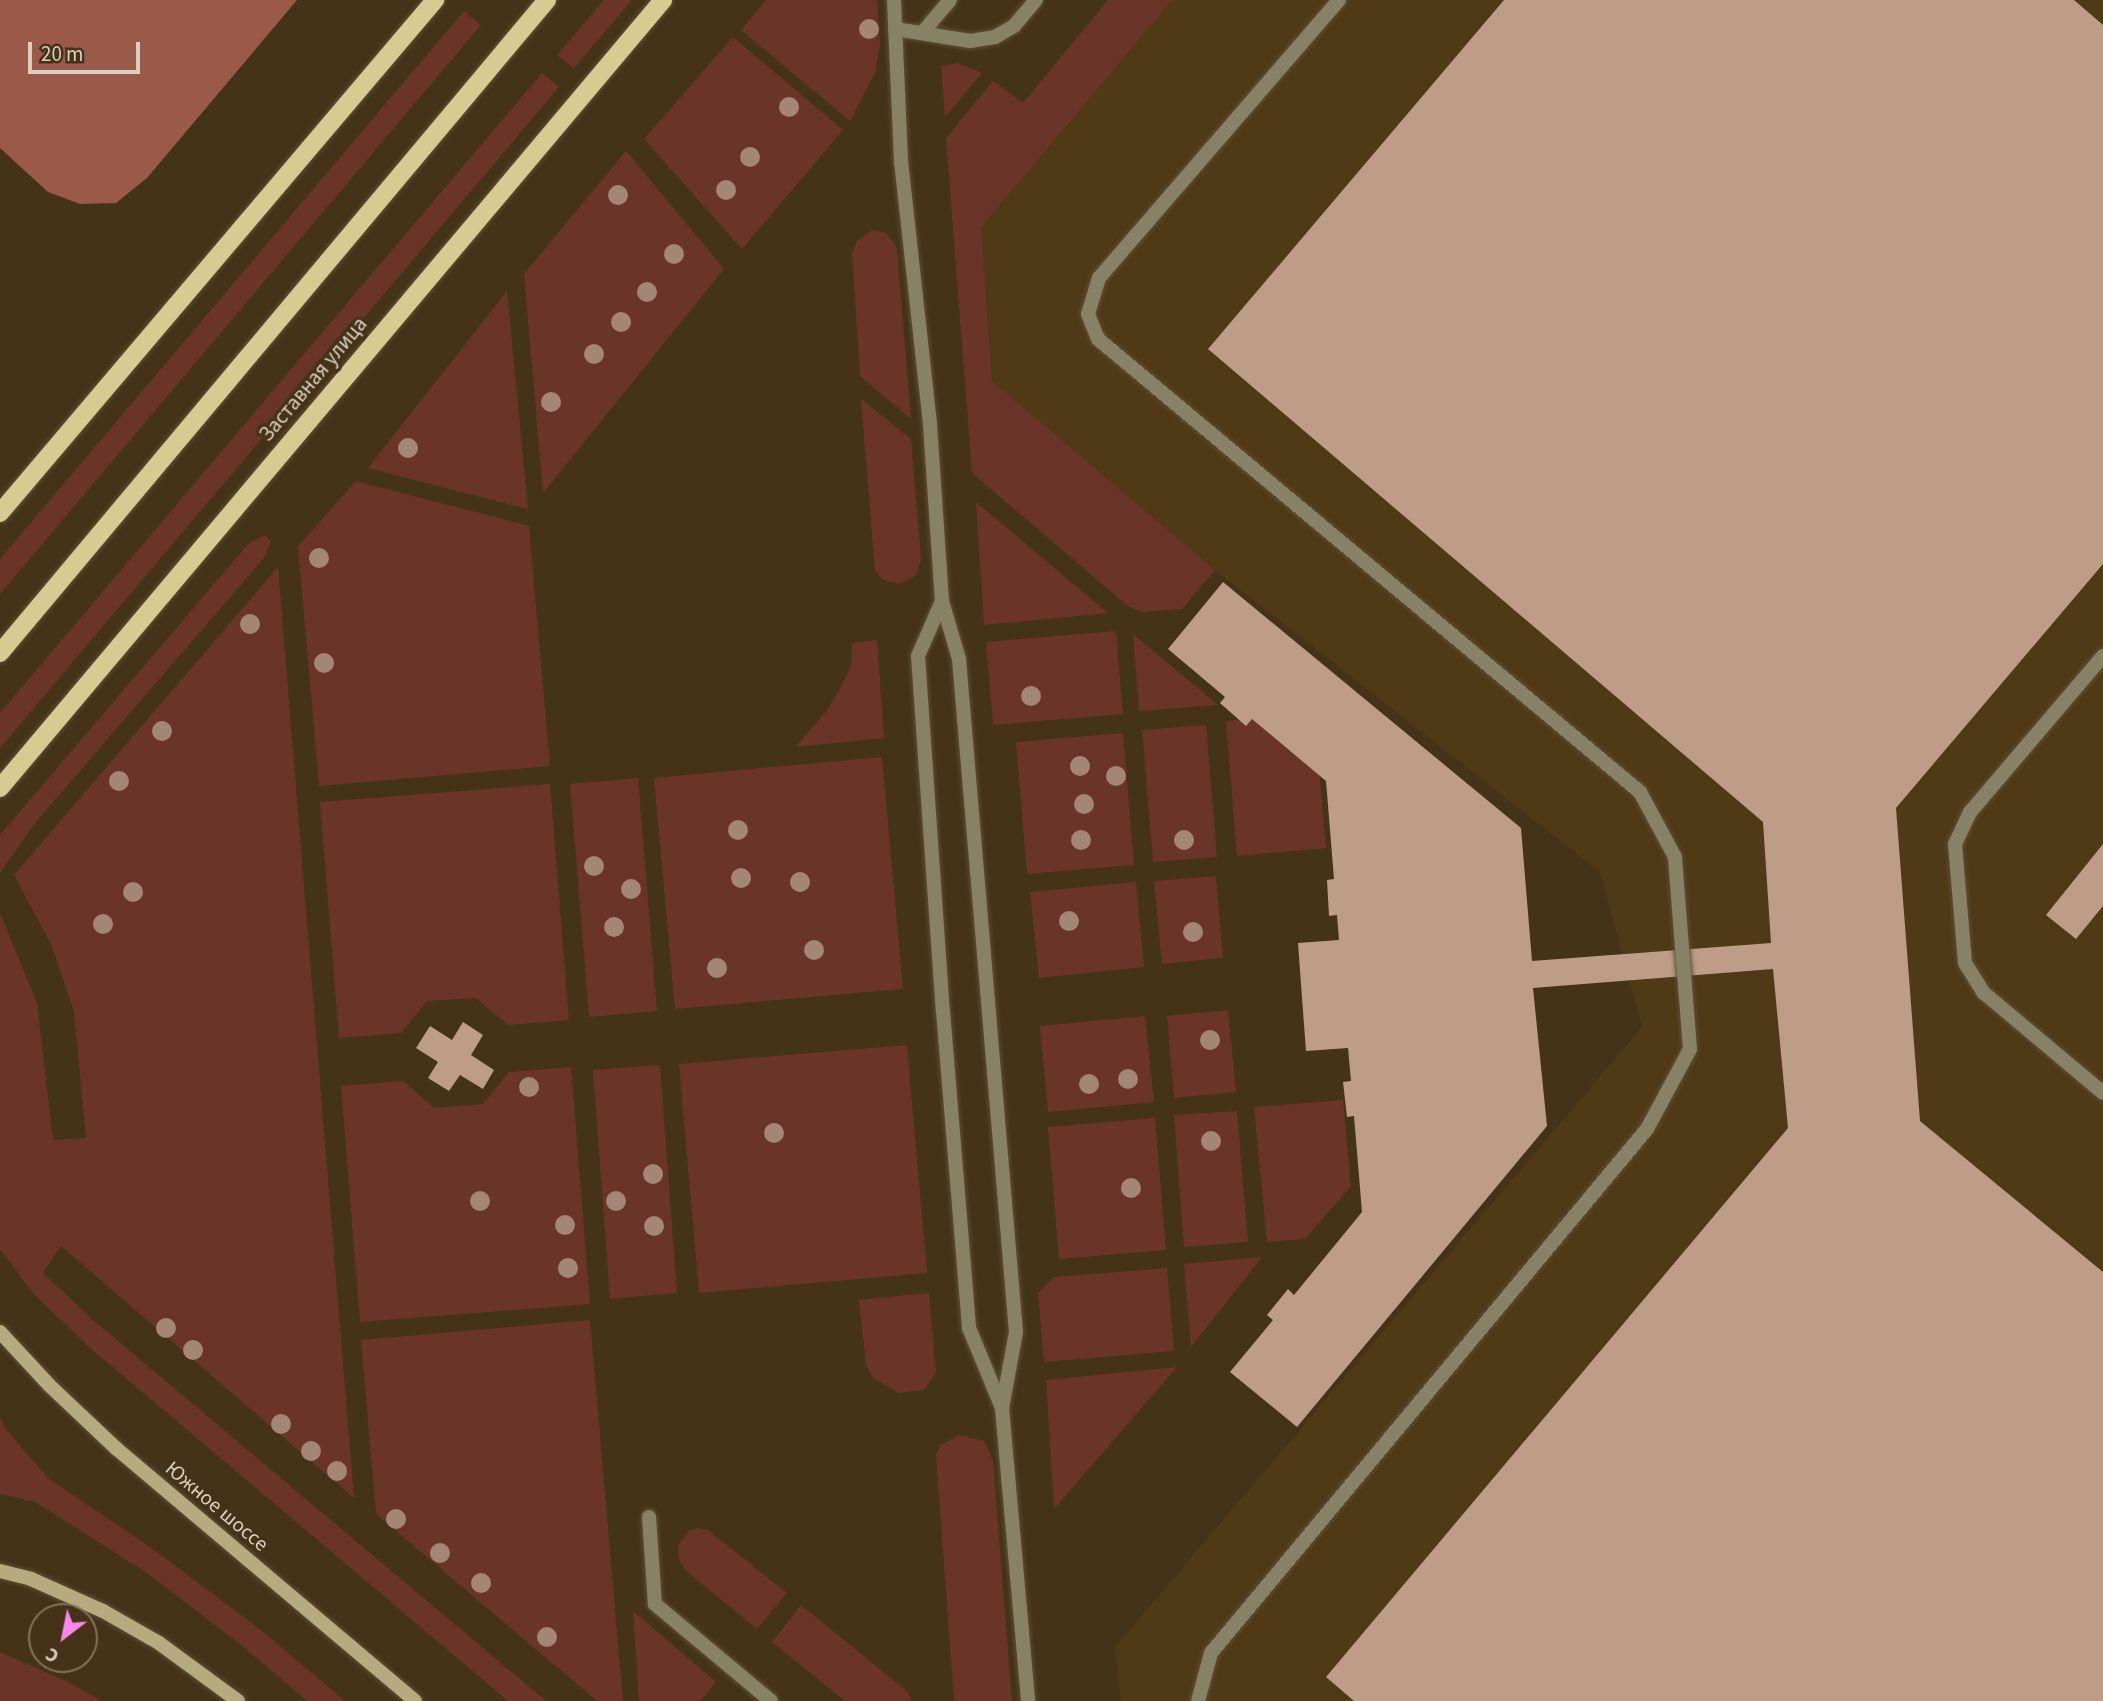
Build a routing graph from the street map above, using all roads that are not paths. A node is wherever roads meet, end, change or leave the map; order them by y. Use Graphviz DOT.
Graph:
graph roads {
  1 [pos="435,0"];
  2 [pos="547,0"];
  3 [pos="663,0"];
  4 [pos="894,0"];
  5 [pos="950,0"];
  6 [pos="1036,0"];
  7 [pos="1339,0"];
  8 [pos="895,29"];
  9 [pos="922,33"];
  10 [pos="0,513"];
  11 [pos="942,601"];
  12 [pos="0,653"];
  13 [pos="2103,656"];
  14 [pos="0,788"];
  15 [pos="2103,1093"];
  16 [pos="0,1332"];
  17 [pos="1003,1408"];
  18 [pos="649,1517"];
  19 [pos="0,1571"];
  20 [pos="238,1701"];
  21 [pos="415,1701"];
  22 [pos="771,1701"];
  23 [pos="1028,1701"];
  24 [pos="1198,1701"];
  1 -- 10 [label="main road"];
  2 -- 12 [label="main road"];
  3 -- 14 [label="main road, Заставная улица"];
  4 -- 8 [label="street"];
  5 -- 9 [label="street"];
  6 -- 9 [label="street"];
  7 -- 24 [label="street"];
  8 -- 9 [label="street"];
  8 -- 11 [label="street"];
  11 -- 17 [label="street"];
  11 -- 17 [label="street"];
  13 -- 15 [label="street"];
  16 -- 21 [label="main road, Южное шоссе"];
  17 -- 23 [label="street"];
  18 -- 22 [label="street"];
  19 -- 20 [label="main road"];
}
